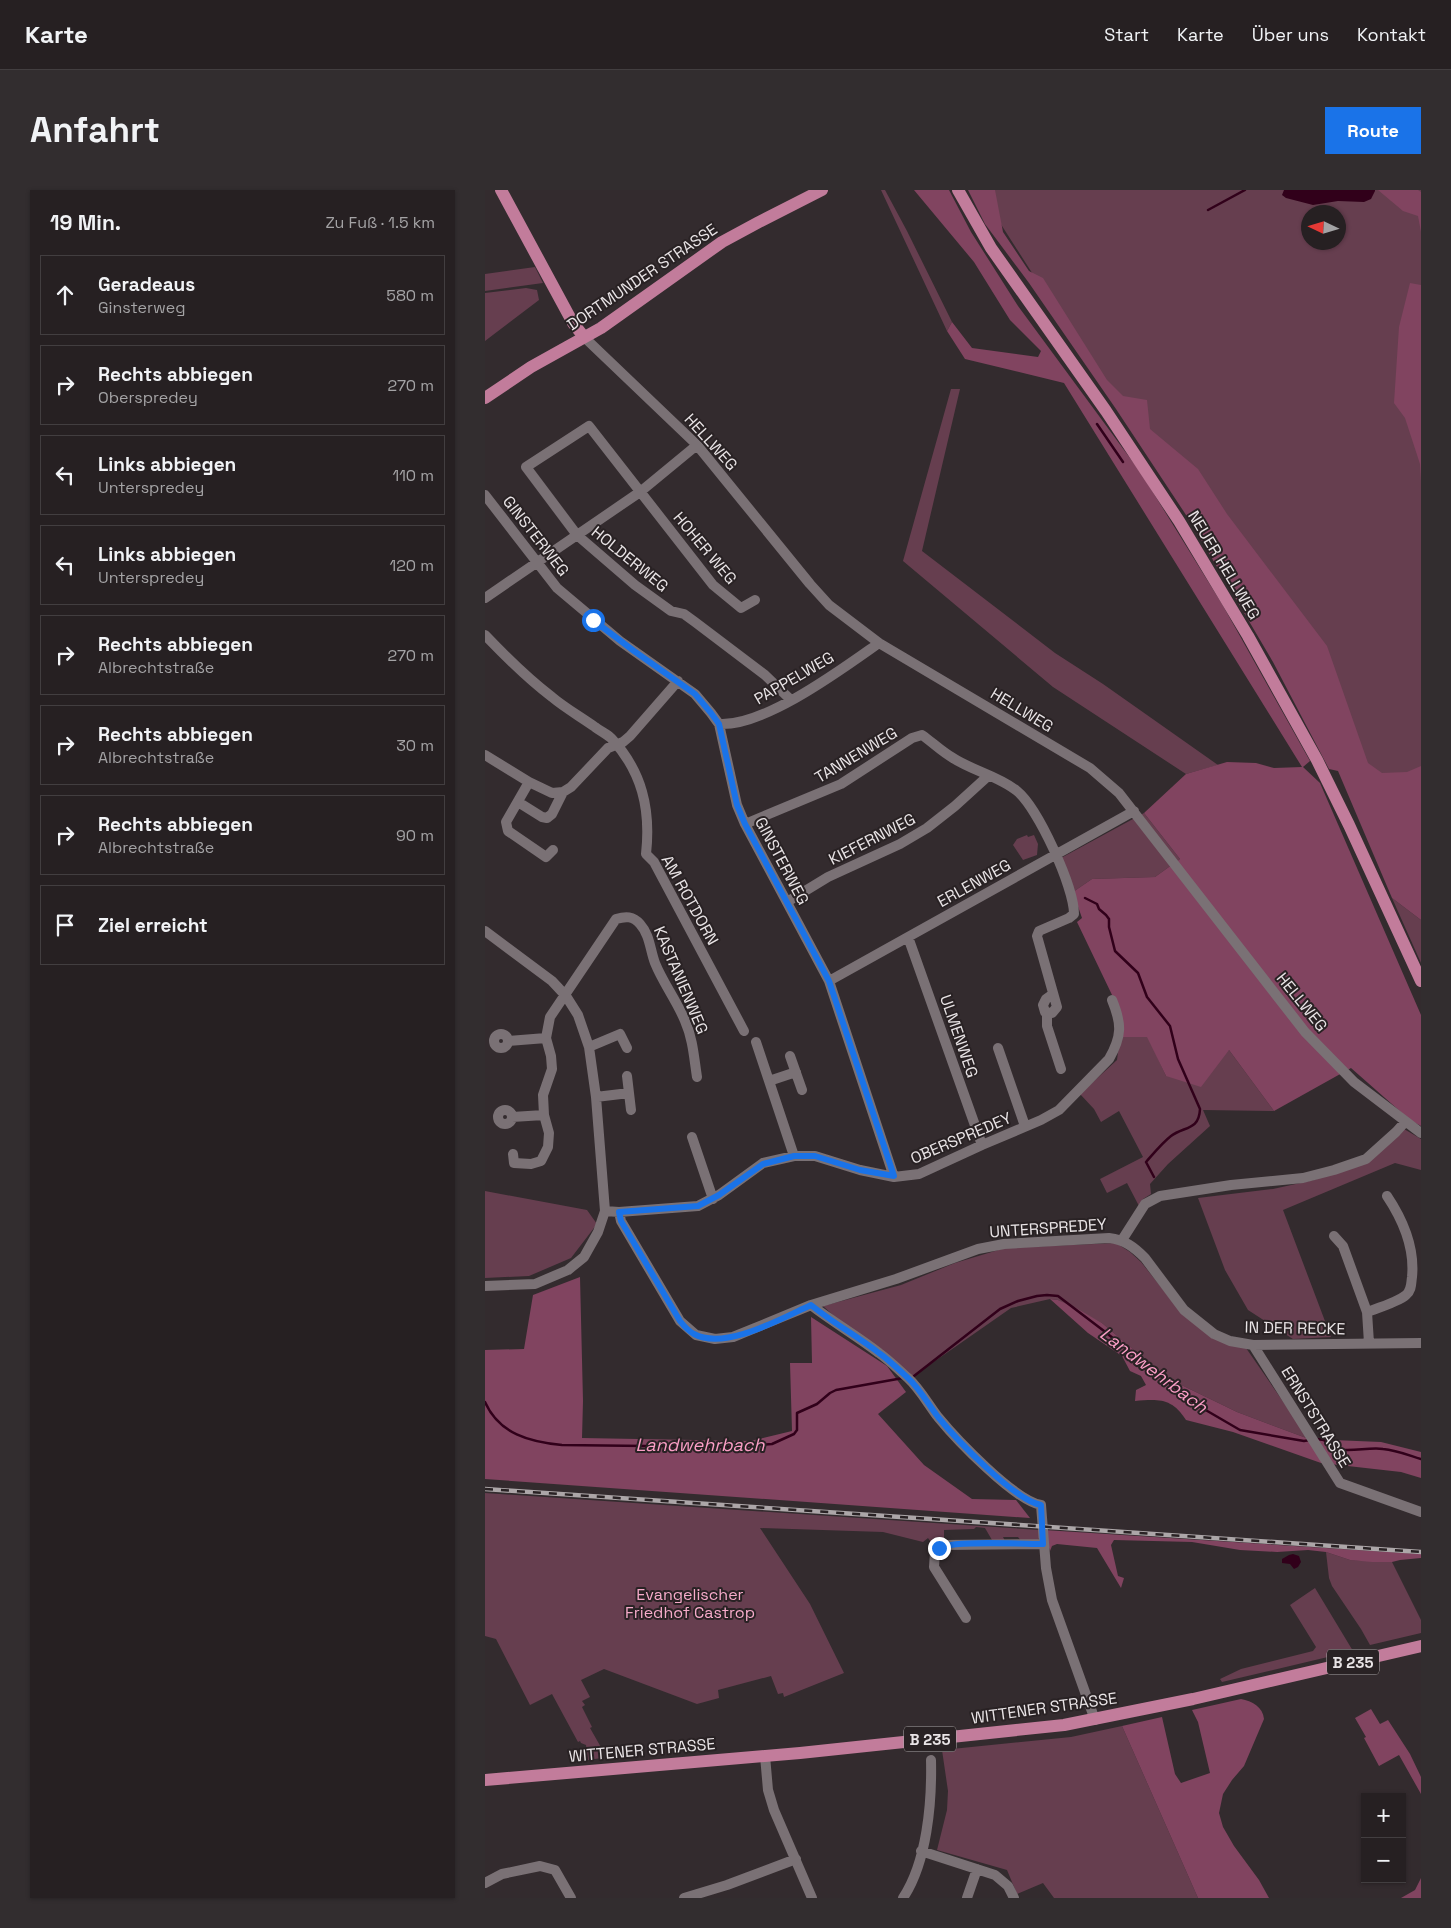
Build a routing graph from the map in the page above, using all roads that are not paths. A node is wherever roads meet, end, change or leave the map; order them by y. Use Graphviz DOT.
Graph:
graph roads {
  1 [pos="501,190"];
  2 [pos="822,190"];
  3 [pos="958,190"];
  4 [pos="584,337"];
  5 [pos="485,398"];
  6 [pos="589,426"];
  7 [pos="697,445"];
  8 [pos="640,492"];
  9 [pos="485,494"];
  10 [pos="577,535"];
  11 [pos="537,564"];
  12 [pos="485,598"];
  13 [pos="755,600"];
  14 [pos="485,635"];
  15 [pos="879,643"];
  16 [pos="677,681"];
  17 [pos="791,700"];
  18 [pos="719,724"];
  19 [pos="615,744"];
  20 [pos="485,755"];
  21 [pos="988,776"];
  22 [pos="529,782"];
  23 [pos="563,792"];
  24 [pos="518,802"];
  25 [pos="1134,811"];
  26 [pos="745,824"];
  27 [pos="553,850"];
  28 [pos="1055,854"];
  29 [pos="787,902"];
  30 [pos="485,931"];
  31 [pos="908,937"];
  32 [pos="829,981"];
  33 [pos="1421,981"];
  34 [pos="566,996"];
  35 [pos="1112,1000"];
  36 [pos="744,1031"];
  37 [pos="547,1038"];
  38 [pos="508,1040"];
  39 [pos="756,1042"];
  40 [pos="589,1047"];
  41 [pos="627,1048"];
  42 [pos="999,1048"];
  43 [pos="790,1056"];
  44 [pos="1061,1069"];
  45 [pos="796,1072"];
  46 [pos="627,1076"];
  47 [pos="697,1077"];
  48 [pos="769,1081"];
  49 [pos="801,1090"];
  50 [pos="629,1093"];
  51 [pos="596,1097"];
  52 [pos="631,1110"];
  53 [pos="544,1115"];
  54 [pos="512,1117"];
  55 [pos="1405,1122"];
  56 [pos="1025,1126"];
  57 [pos="1421,1133"];
  58 [pos="692,1137"];
  59 [pos="982,1145"];
  60 [pos="513,1154"];
  61 [pos="794,1156"];
  62 [pos="894,1176"];
  63 [pos="1387,1196"];
  64 [pos="713,1199"];
  65 [pos="605,1211"];
  66 [pos="619,1212"];
  67 [pos="1334,1236"];
  68 [pos="1122,1240"];
  69 [pos="485,1286"];
  70 [pos="811,1305"];
  71 [pos="1367,1312"];
  72 [pos="1369,1343"];
  73 [pos="1421,1343"];
  74 [pos="1253,1345"];
  75 [pos="1421,1512"];
  76 [pos="1043,1544"];
  77 [pos="966,1618"];
  78 [pos="1421,1646"];
  79 [pos="1095,1720"];
  80 [pos="765,1756"];
  81 [pos="931,1760"];
  82 [pos="485,1780"];
  83 [pos="921,1851"];
  84 [pos="795,1859"];
  85 [pos="977,1869"];
  86 [pos="485,1883"];
  87 [pos="571,1898"];
  88 [pos="684,1898"];
  89 [pos="812,1898"];
  90 [pos="903,1898"];
  91 [pos="967,1898"];
  92 [pos="1014,1898"];
  1 -- 4 [label="main road"];
  2 -- 4 [label="main road, DORTMUNDER STRASSE"];
  3 -- 33 [label="main road, NEUER HELLWEG"];
  4 -- 5 [label="main road, DORTMUNDER STRASSE"];
  4 -- 7 [label="street, HELLWEG"];
  6 -- 8 [label="street, HOHER WEG"];
  6 -- 10 [label="street, HOLDERWEG"];
  7 -- 8 [label="street"];
  7 -- 15 [label="street, HELLWEG"];
  8 -- 10 [label="street"];
  8 -- 13 [label="street, HOHER WEG"];
  9 -- 11 [label="street, GINSTERWEG"];
  10 -- 11 [label="street"];
  10 -- 17 [label="street, HOLDERWEG"];
  11 -- 12 [label="street"];
  11 -- 16 [label="street, GINSTERWEG"];
  14 -- 19 [label="street, AM ROTDORN"];
  15 -- 17 [label="street, PAPPELWEG"];
  15 -- 25 [label="street, HELLWEG"];
  16 -- 18 [label="street, GINSTERWEG"];
  16 -- 19 [label="street"];
  17 -- 18 [label="street, PAPPELWEG"];
  18 -- 26 [label="street, GINSTERWEG"];
  19 -- 23 [label="street"];
  19 -- 36 [label="street, AM ROTDORN"];
  20 -- 22 [label="street"];
  21 -- 26 [label="street, TANNENWEG"];
  21 -- 28 [label="street, TANNENWEG"];
  21 -- 29 [label="street, KIEFERNWEG"];
  22 -- 23 [label="street"];
  22 -- 24 [label="street"];
  23 -- 24 [label="street"];
  24 -- 27 [label="street"];
  25 -- 28 [label="street, ERLENWEG"];
  25 -- 55 [label="street, HELLWEG"];
  26 -- 29 [label="street, GINSTERWEG"];
  28 -- 31 [label="street, ERLENWEG"];
  28 -- 44 [label="street, TANNENWEG"];
  29 -- 32 [label="street, GINSTERWEG"];
  30 -- 34 [label="street"];
  31 -- 32 [label="street, ERLENWEG"];
  31 -- 59 [label="street, ULMENWEG"];
  32 -- 62 [label="street, GINSTERWEG"];
  34 -- 37 [label="street"];
  34 -- 40 [label="street"];
  34 -- 47 [label="street, KASTANIENWEG"];
  35 -- 56 [label="street, OBERSPREDEY"];
  37 -- 38 [label="street"];
  37 -- 53 [label="street"];
  39 -- 48 [label="street"];
  40 -- 41 [label="street"];
  40 -- 51 [label="street"];
  42 -- 56 [label="street, OBERSPREDEY"];
  43 -- 45 [label="street"];
  45 -- 48 [label="street"];
  45 -- 49 [label="street"];
  46 -- 50 [label="street"];
  48 -- 61 [label="street"];
  50 -- 51 [label="street"];
  50 -- 52 [label="street"];
  51 -- 65 [label="street"];
  53 -- 54 [label="street"];
  53 -- 60 [label="street"];
  55 -- 57 [label="street, HELLWEG"];
  55 -- 68 [label="street, UNTERSPREDEY"];
  56 -- 59 [label="street, OBERSPREDEY"];
  58 -- 64 [label="street"];
  59 -- 62 [label="street, OBERSPREDEY"];
  61 -- 62 [label="street, OBERSPREDEY"];
  61 -- 64 [label="street, OBERSPREDEY"];
  63 -- 71 [label="street"];
  64 -- 66 [label="street, OBERSPREDEY"];
  65 -- 66 [label="street, OBERSPREDEY"];
  65 -- 69 [label="street"];
  66 -- 70 [label="street, UNTERSPREDEY"];
  67 -- 71 [label="street"];
  68 -- 70 [label="street, UNTERSPREDEY"];
  68 -- 74 [label="street, IN DER RECKE"];
  70 -- 76 [label="street"];
  71 -- 72 [label="street"];
  72 -- 73 [label="street, IN DER RECKE"];
  72 -- 74 [label="street, IN DER RECKE"];
  74 -- 75 [label="street, ERNSTSTRASSE"];
  76 -- 77 [label="street"];
  76 -- 79 [label="street"];
  78 -- 79 [label="main road, WITTENER STRASSE / B 235"];
  79 -- 80 [label="main road, WITTENER STRASSE / B 235"];
  80 -- 82 [label="main road, WITTENER STRASSE / B 235"];
  80 -- 84 [label="street"];
  81 -- 83 [label="street"];
  83 -- 85 [label="street"];
  83 -- 90 [label="street"];
  84 -- 88 [label="street"];
  84 -- 89 [label="street"];
  85 -- 91 [label="street"];
  85 -- 92 [label="street"];
  86 -- 87 [label="street"];
}
